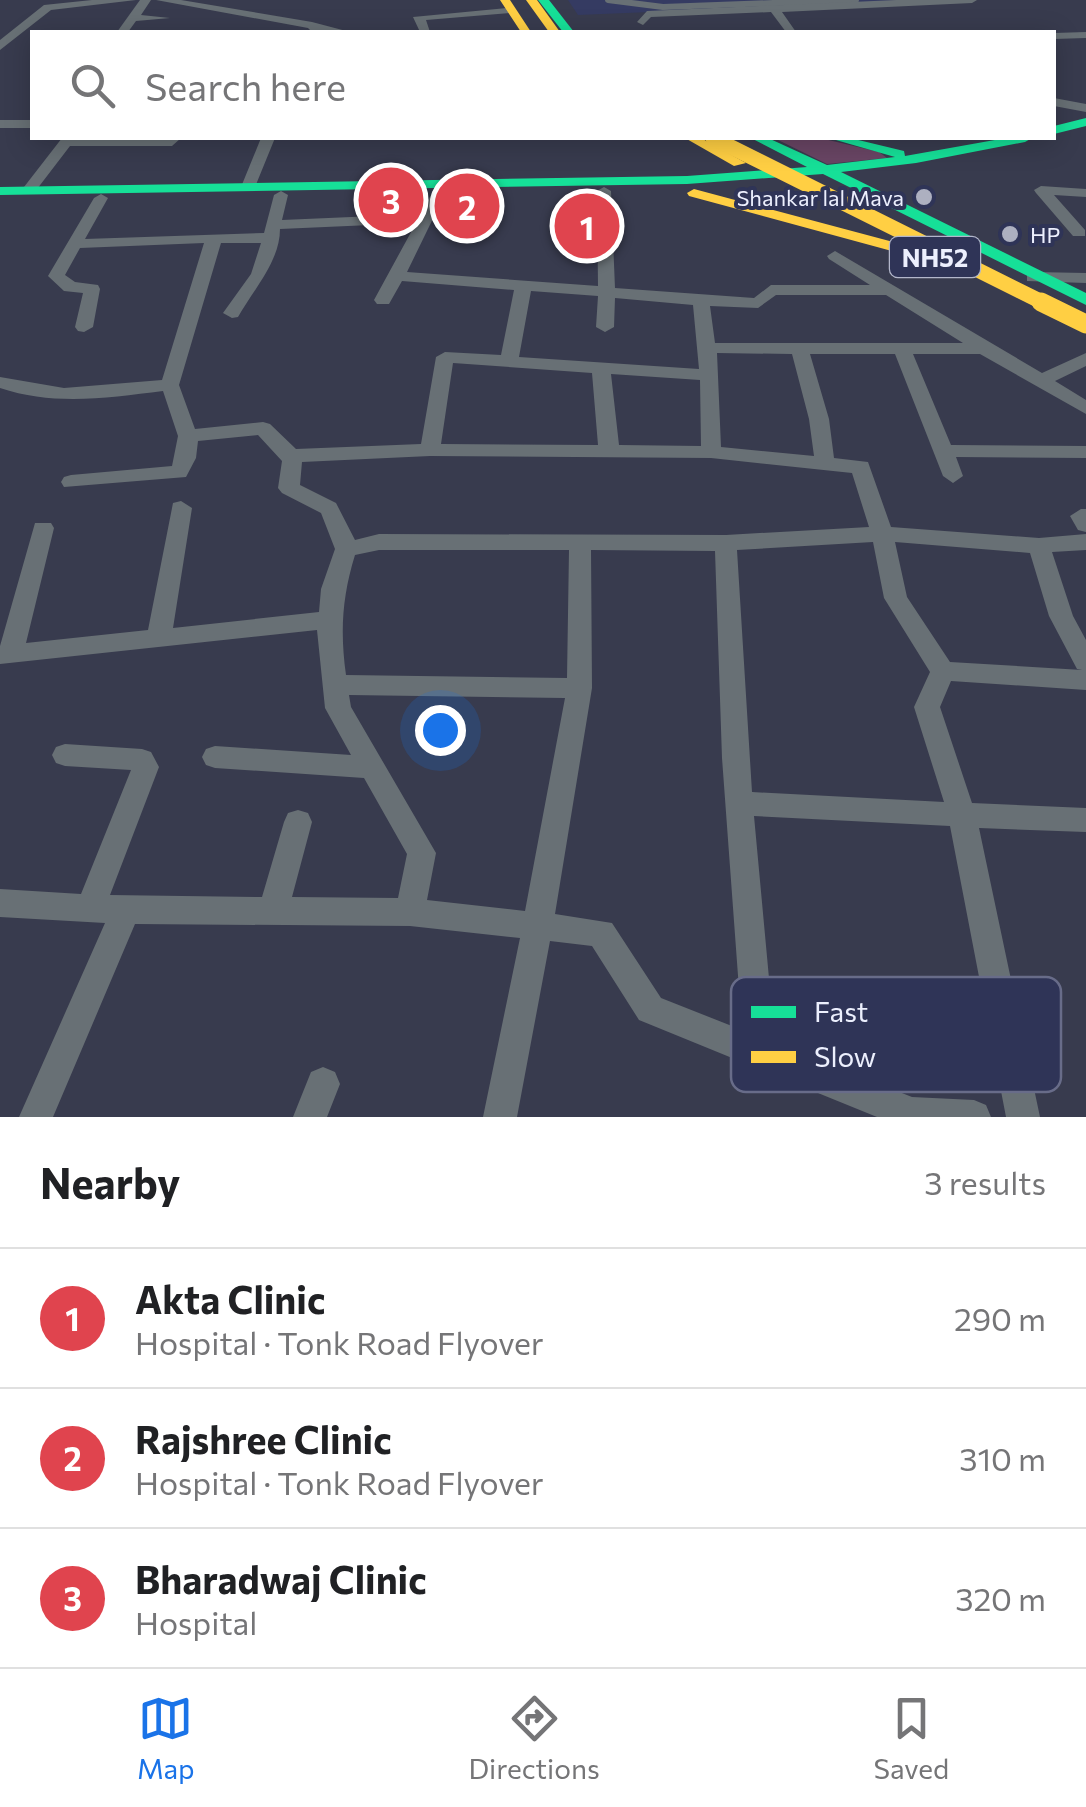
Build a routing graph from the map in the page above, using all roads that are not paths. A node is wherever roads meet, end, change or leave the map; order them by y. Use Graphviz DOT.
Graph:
graph roads {
  1 [pos="131,0"];
  2 [pos="146,0"];
  3 [pos="161,0"];
  4 [pos="229,0"];
  5 [pos="608,0"];
  6 [pos="856,0"];
  7 [pos="972,0"];
  8 [pos="523,2"];
  9 [pos="290,6"];
  10 [pos="774,10"];
  11 [pos="223,13"];
  12 [pos="133,18"];
  13 [pos="164,18"];
  14 [pos="285,22"];
  15 [pos="643,22"];
  16 [pos="124,30"];
  17 [pos="314,30"];
  18 [pos="423,30"];
  19 [pos="526,30"];
  20 [pos="538,30"];
  21 [pos="552,30"];
  22 [pos="566,30"];
  23 [pos="789,30"];
  24 [pos="1086,34"];
  25 [pos="1056,36"];
  26 [pos="30,43"];
  27 [pos="2,44"];
  28 [pos="1056,103"];
  29 [pos="1078,123"];
  30 [pos="0,124"];
  31 [pos="30,124"];
  32 [pos="67,140"];
  33 [pos="173,140"];
  34 [pos="267,140"];
  35 [pos="704,140"];
  36 [pos="738,140"];
  37 [pos="762,140"];
  38 [pos="843,140"];
  39 [pos="1015,140"];
  40 [pos="916,160"];
  41 [pos="831,173"];
  42 [pos="772,180"];
  43 [pos="680,185"];
  44 [pos="248,187"];
  45 [pos="29,190"];
  46 [pos="0,191"];
  47 [pos="604,191"];
  48 [pos="1086,193"];
  49 [pos="438,194"];
  50 [pos="281,195"];
  51 [pos="101,198"];
  52 [pos="0,199"];
  53 [pos="426,218"];
  54 [pos="272,232"];
  55 [pos="1084,236"];
  56 [pos="214,238"];
  57 [pos="73,244"];
  58 [pos="834,256"];
  59 [pos="936,258"];
  60 [pos="1034,275"];
  61 [pos="398,276"];
  62 [pos="1086,278"];
  63 [pos="523,286"];
  64 [pos="890,290"];
  65 [pos="606,292"];
  66 [pos="383,300"];
  67 [pos="702,300"];
  68 [pos="1086,300"];
  69 [pos="1026,304"];
  70 [pos="1086,310"];
  71 [pos="232,313"];
  72 [pos="1086,324"];
  73 [pos="605,327"];
  74 [pos="84,328"];
  75 [pos="1086,336"];
  76 [pos="707,348"];
  77 [pos="800,349"];
  78 [pos="902,349"];
  79 [pos="984,349"];
  80 [pos="1086,359"];
  81 [pos="508,360"];
  82 [pos="601,366"];
  83 [pos="709,375"];
  84 [pos="1041,380"];
  85 [pos="1,383"];
  86 [pos="170,385"];
  87 [pos="1086,408"];
  88 [pos="188,436"];
  89 [pos="430,450"];
  90 [pos="609,451"];
  91 [pos="943,451"];
  92 [pos="712,452"];
  93 [pos="1086,452"];
  94 [pos="293,455"];
  95 [pos="825,463"];
  96 [pos="953,476"];
  97 [pos="71,482"];
  98 [pos="181,508"];
  99 [pos="1086,516"];
  100 [pos="1086,525"];
  101 [pos="43,528"];
  102 [pos="882,534"];
  103 [pos="580,542"];
  104 [pos="1086,542"];
  105 [pos="726,543"];
  106 [pos="1040,546"];
  107 [pos="346,548"];
  108 [pos="330,620"];
  109 [pos="158,638"];
  110 [pos="6,655"];
  111 [pos="1086,662"];
  112 [pos="943,670"];
  113 [pos="1086,680"];
  114 [pos="334,685"];
  115 [pos="579,688"];
  116 [pos="65,755"];
  117 [pos="215,758"];
  118 [pos="372,767"];
  119 [pos="740,803"];
  120 [pos="962,815"];
  121 [pos="1086,820"];
  122 [pos="298,822"];
  123 [pos="0,903"];
  124 [pos="92,907"];
  125 [pos="126,910"];
  126 [pos="273,910"];
  127 [pos="410,912"];
  128 [pos="538,926"];
  129 [pos="754,977"];
  130 [pos="995,977"];
  131 [pos="731,1041"];
  132 [pos="324,1084"];
  133 [pos="836,1092"];
  134 [pos="1018,1092"];
  135 [pos="862,1106"];
  136 [pos="36,1117"];
  137 [pos="310,1117"];
  138 [pos="500,1117"];
  139 [pos="974,1117"];
  140 [pos="1023,1117"];
  1 -- 27 [label="street"];
  2 -- 12 [label="street"];
  3 -- 11 [label="street"];
  4 -- 11 [label="street"];
  5 -- 6 [label="lane"];
  7 -- 10 [label="street"];
  8 -- 18 [label="street"];
  8 -- 19 [label="main road"];
  8 -- 20 [label="main road"];
  8 -- 21 [label="main road"];
  8 -- 22 [label="main road"];
  9 -- 14 [label="street"];
  10 -- 15 [label="street"];
  10 -- 23 [label="street"];
  11 -- 14 [label="street"];
  12 -- 13 [label="street"];
  12 -- 16 [label="street"];
  14 -- 17 [label="street"];
  24 -- 25 [label="street"];
  26 -- 27 [label="street"];
  28 -- 29 [label="street"];
  30 -- 31 [label="street"];
  32 -- 33 [label="street"];
  32 -- 45 [label="street"];
  34 -- 44 [label="street"];
  35 -- 42 [label="main road"];
  35 -- 43 [label="main road"];
  35 -- 72 [label="main road, bridge"];
  36 -- 70 [label="main road"];
  37 -- 41 [label="main road"];
  38 -- 40 [label="main road"];
  39 -- 40 [label="main road"];
  40 -- 41 [label="main road"];
  41 -- 42 [label="main road, NH52"];
  41 -- 60 [label="main road, NH52"];
  42 -- 43 [label="main road, NH52"];
  42 -- 59 [label="main road, NH52"];
  43 -- 44 [label="main road, NH52"];
  43 -- 47 [label="main road, NH52"];
  43 -- 59 [label="main road"];
  44 -- 45 [label="main road, NH52"];
  45 -- 46 [label="main road, NH52"];
  47 -- 49 [label="main road, NH52"];
  47 -- 65 [label="street"];
  48 -- 55 [label="street"];
  49 -- 50 [label="main road, NH52"];
  49 -- 53 [label="street"];
  50 -- 51 [label="main road, NH52"];
  50 -- 54 [label="street"];
  51 -- 52 [label="main road, NH52"];
  51 -- 57 [label="street"];
  53 -- 54 [label="street"];
  53 -- 61 [label="street"];
  54 -- 56 [label="street"];
  54 -- 71 [label="street"];
  56 -- 57 [label="street"];
  56 -- 86 [label="street"];
  57 -- 74 [label="street"];
  58 -- 64 [label="street"];
  59 -- 69 [label="main road, NH52"];
  60 -- 62 [label="street"];
  60 -- 68 [label="main road, NH52"];
  60 -- 69 [label="street"];
  61 -- 63 [label="street"];
  61 -- 66 [label="street"];
  63 -- 65 [label="street"];
  63 -- 81 [label="street"];
  64 -- 67 [label="street"];
  64 -- 79 [label="street"];
  65 -- 67 [label="street"];
  65 -- 73 [label="street"];
  67 -- 76 [label="street"];
  69 -- 75 [label="main road, NH52"];
  76 -- 77 [label="street"];
  76 -- 83 [label="street"];
  77 -- 78 [label="street"];
  77 -- 95 [label="street"];
  78 -- 79 [label="street"];
  78 -- 91 [label="street"];
  79 -- 84 [label="street"];
  80 -- 84 [label="street"];
  81 -- 82 [label="street"];
  81 -- 89 [label="street"];
  82 -- 83 [label="street"];
  82 -- 90 [label="street"];
  83 -- 92 [label="street"];
  84 -- 87 [label="street"];
  85 -- 86 [label="street"];
  86 -- 88 [label="street"];
  88 -- 94 [label="street"];
  88 -- 97 [label="street"];
  89 -- 90 [label="street"];
  89 -- 94 [label="street"];
  90 -- 92 [label="street"];
  91 -- 93 [label="street"];
  91 -- 96 [label="street"];
  92 -- 95 [label="street"];
  94 -- 107 [label="street"];
  95 -- 102 [label="street"];
  98 -- 109 [label="street"];
  99 -- 100 [label="street"];
  101 -- 110 [label="street"];
  102 -- 105 [label="street"];
  102 -- 106 [label="street"];
  102 -- 112 [label="street"];
  103 -- 105 [label="street"];
  103 -- 107 [label="street"];
  103 -- 115 [label="street"];
  104 -- 106 [label="street"];
  105 -- 119 [label="street"];
  106 -- 111 [label="street"];
  107 -- 108 [label="street"];
  108 -- 109 [label="street"];
  108 -- 114 [label="street"];
  109 -- 110 [label="street"];
  112 -- 113 [label="street"];
  112 -- 120 [label="street"];
  114 -- 115 [label="street"];
  114 -- 118 [label="street"];
  115 -- 128 [label="street"];
  116 -- 124 [label="street"];
  117 -- 118 [label="street"];
  118 -- 127 [label="street"];
  119 -- 120 [label="street"];
  119 -- 129 [label="street"];
  120 -- 121 [label="street"];
  120 -- 130 [label="street"];
  122 -- 126 [label="street"];
  123 -- 124 [label="street"];
  124 -- 125 [label="street"];
  125 -- 126 [label="street"];
  125 -- 136 [label="street"];
  126 -- 127 [label="street"];
  127 -- 128 [label="street"];
  128 -- 131 [label="street"];
  128 -- 138 [label="street"];
  132 -- 137 [label="street"];
  133 -- 135 [label="street"];
  134 -- 140 [label="street"];
  135 -- 139 [label="street"];
}
